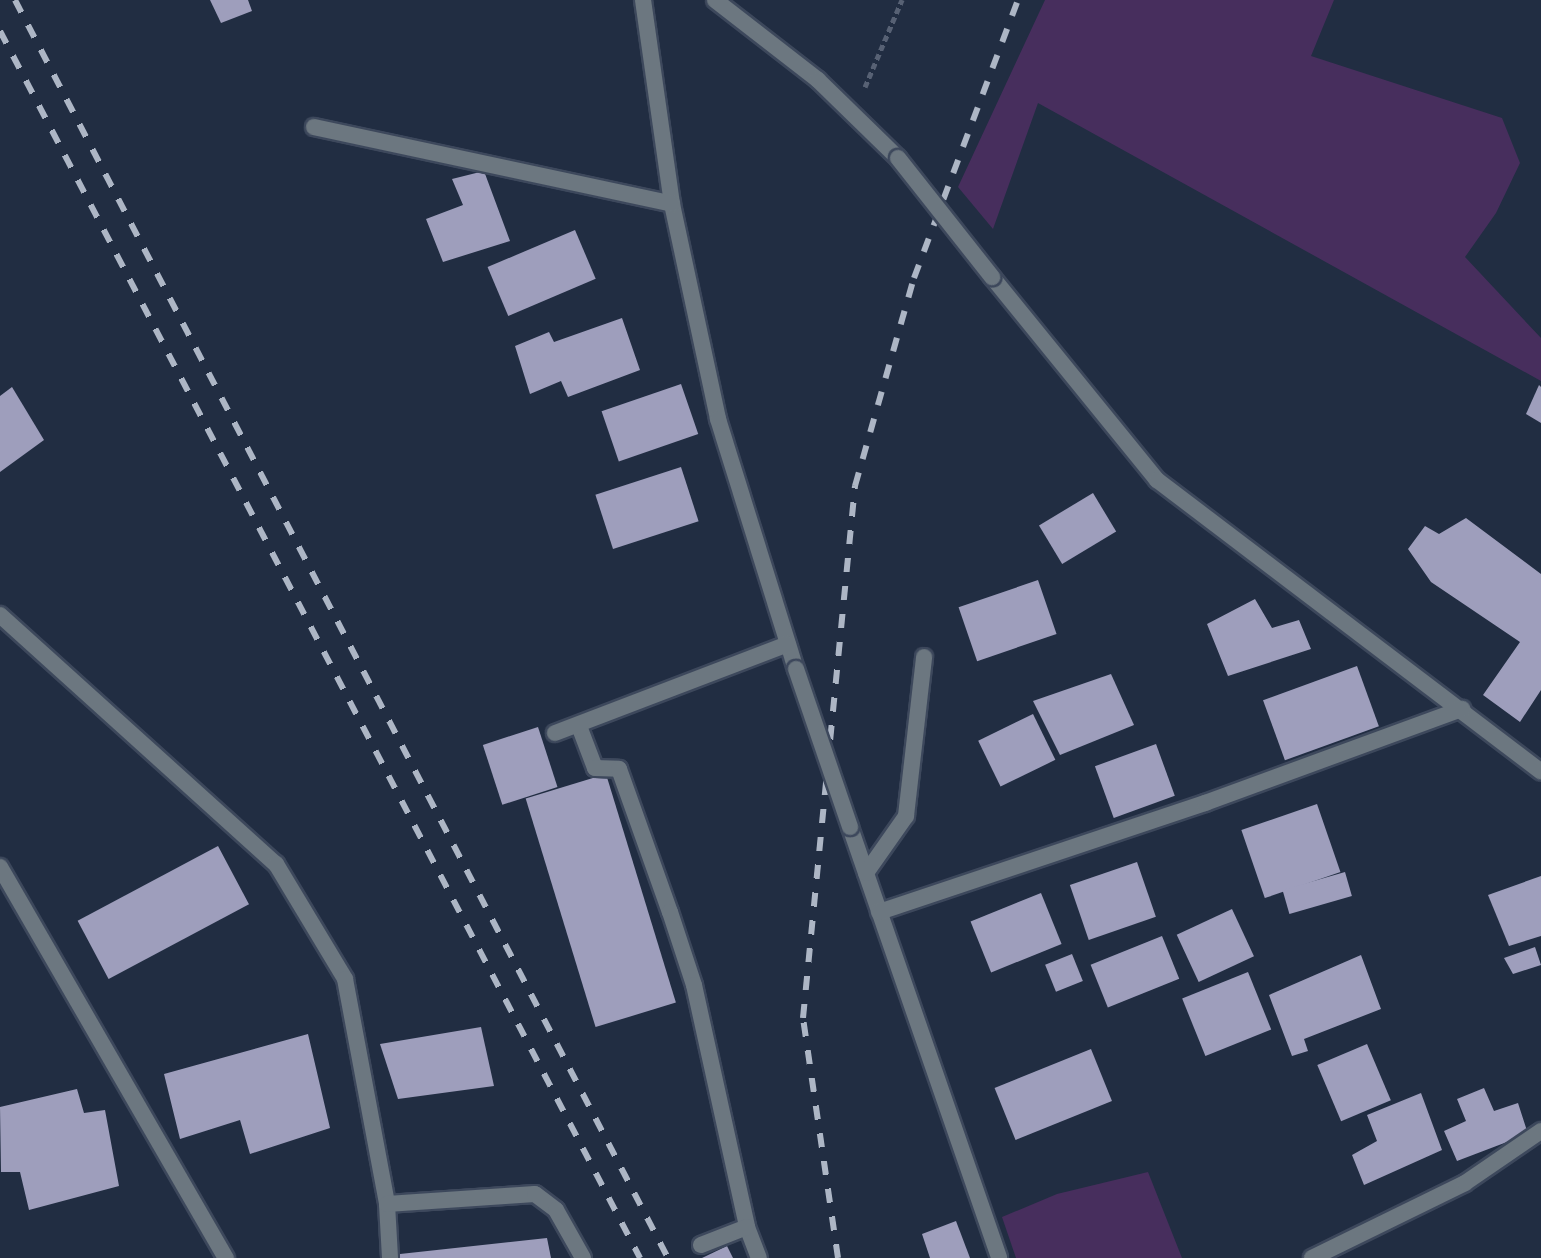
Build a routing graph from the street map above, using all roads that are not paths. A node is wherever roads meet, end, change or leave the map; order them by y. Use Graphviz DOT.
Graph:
graph roads {
  1 [pos="643,0"];
  2 [pos="715,0"];
  3 [pos="314,127"];
  4 [pos="672,204"];
  5 [pos="0,615"];
  6 [pos="788,644"];
  7 [pos="924,657"];
  8 [pos="1462,709"];
  9 [pos="579,726"];
  10 [pos="555,733"];
  11 [pos="1541,772"];
  12 [pos="0,867"];
  13 [pos="866,873"];
  14 [pos="879,912"];
  15 [pos="1541,1131"];
  16 [pos="387,1204"];
  17 [pos="747,1227"];
  18 [pos="701,1245"];
  19 [pos="226,1258"];
  20 [pos="390,1258"];
  21 [pos="583,1258"];
  22 [pos="759,1258"];
  23 [pos="999,1258"];
  24 [pos="1312,1258"];
  1 -- 4 [label="street"];
  2 -- 8 [label="street, bridge"];
  3 -- 4 [label="street"];
  4 -- 6 [label="street"];
  5 -- 16 [label="street"];
  6 -- 9 [label="street"];
  6 -- 13 [label="street, bridge"];
  7 -- 13 [label="street"];
  8 -- 11 [label="street"];
  8 -- 14 [label="street"];
  9 -- 10 [label="street"];
  9 -- 17 [label="street"];
  12 -- 19 [label="street"];
  13 -- 14 [label="street"];
  14 -- 23 [label="street"];
  15 -- 24 [label="street"];
  16 -- 20 [label="street"];
  16 -- 21 [label="street"];
  17 -- 18 [label="street"];
  17 -- 22 [label="street"];
}
